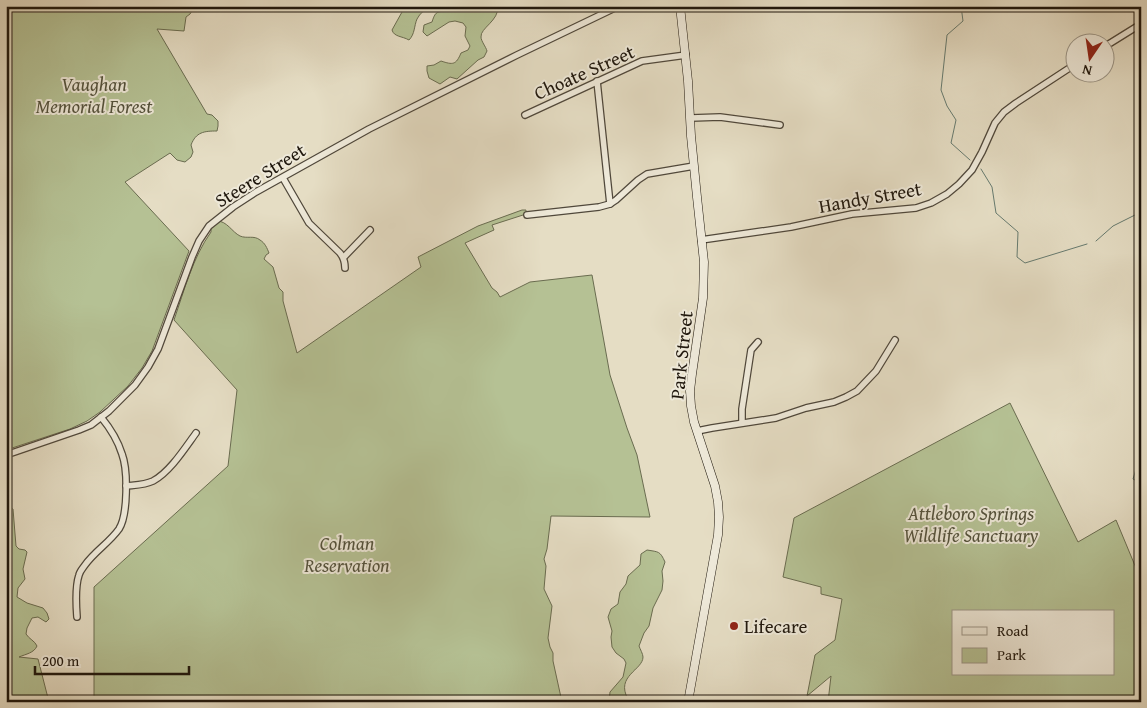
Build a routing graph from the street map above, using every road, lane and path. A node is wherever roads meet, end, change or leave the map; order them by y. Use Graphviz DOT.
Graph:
graph roads {
  1 [pos="619,6"];
  2 [pos="680,6"];
  3 [pos="1141,24"];
  4 [pos="1114,41"];
  5 [pos="686,55"];
  6 [pos="1064,72"];
  7 [pos="597,81"];
  8 [pos="525,115"];
  9 [pos="691,118"];
  10 [pos="780,125"];
  11 [pos="694,166"];
  12 [pos="283,178"];
  13 [pos="610,204"];
  14 [pos="527,215"];
  15 [pos="370,230"];
  16 [pos="701,240"];
  17 [pos="344,257"];
  18 [pos="346,268"];
  19 [pos="895,340"];
  20 [pos="758,342"];
  21 [pos="101,417"];
  22 [pos="742,423"];
  23 [pos="697,432"];
  24 [pos="196,433"];
  25 [pos="6,455"];
  26 [pos="126,486"];
  27 [pos="77,617"];
  28 [pos="688,702"];
  1 -- 12 [label="street, Steere Street"];
  2 -- 5 [label="main road, Park Street"];
  3 -- 4 [label="street"];
  5 -- 7 [label="street, Choate Street"];
  5 -- 9 [label="main road, Park Street"];
  6 -- 16 [label="street, Handy Street"];
  7 -- 8 [label="street, Choate Street"];
  7 -- 13 [label="street"];
  9 -- 10 [label="street"];
  9 -- 11 [label="main road, Park Street"];
  11 -- 13 [label="street"];
  11 -- 16 [label="main road, Park Street"];
  12 -- 17 [label="street"];
  12 -- 21 [label="street, Steere Street"];
  13 -- 14 [label="street"];
  15 -- 17 [label="street"];
  16 -- 23 [label="main road, Park Street"];
  17 -- 18 [label="street"];
  19 -- 22 [label="street"];
  20 -- 22 [label="street"];
  21 -- 25 [label="street, Steere Street"];
  21 -- 26 [label="street"];
  22 -- 23 [label="street"];
  23 -- 28 [label="main road, Park Street"];
  24 -- 26 [label="street"];
  26 -- 27 [label="street"];
}
